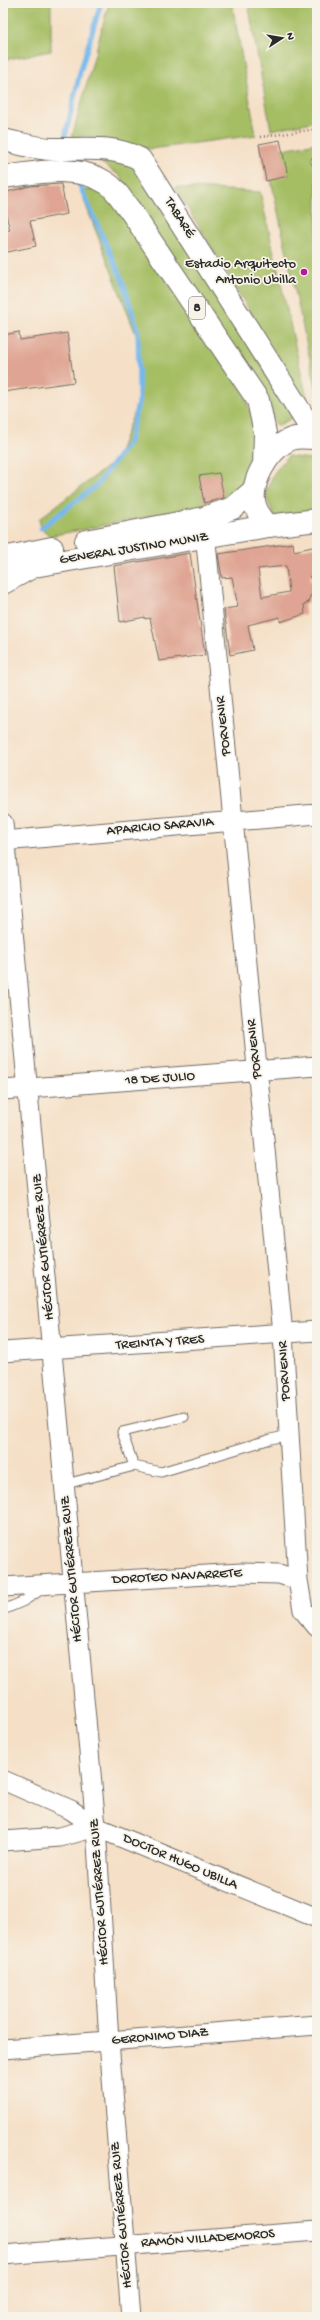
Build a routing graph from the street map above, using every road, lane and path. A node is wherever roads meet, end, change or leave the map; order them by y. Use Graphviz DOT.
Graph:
graph roads {
  1 [pos="317,129"];
  2 [pos="260,138"];
  3 [pos="3,140"];
  4 [pos="3,177"];
  5 [pos="317,438"];
  6 [pos="264,465"];
  7 [pos="254,490"];
  8 [pos="317,520"];
  9 [pos="268,526"];
  10 [pos="205,528"];
  11 [pos="3,558"];
  12 [pos="3,583"];
  13 [pos="317,814"];
  14 [pos="233,821"];
  15 [pos="4,835"];
  16 [pos="317,1066"];
  17 [pos="257,1072"];
  18 [pos="29,1089"];
  19 [pos="3,1090"];
  20 [pos="317,1331"];
  21 [pos="283,1334"];
  22 [pos="54,1350"];
  23 [pos="3,1352"];
  24 [pos="184,1417"];
  25 [pos="289,1435"];
  26 [pos="134,1466"];
  27 [pos="66,1484"];
  28 [pos="298,1580"];
  29 [pos="72,1583"];
  30 [pos="49,1584"];
  31 [pos="3,1587"];
  32 [pos="3,1610"];
  33 [pos="317,1627"];
  34 [pos="3,1780"];
  35 [pos="96,1827"];
  36 [pos="3,1841"];
  37 [pos="317,1918"];
  38 [pos="317,2025"];
  39 [pos="109,2042"];
  40 [pos="3,2049"];
  41 [pos="317,2231"];
  42 [pos="125,2245"];
  43 [pos="3,2255"];
  44 [pos="131,2317"];
  1 -- 2 [label="path"];
  3 -- 5 [label="main road, TABARÉ / 8"];
  4 -- 6 [label="main road, 8"];
  5 -- 6 [label="main road"];
  6 -- 7 [label="main road, 8"];
  7 -- 9 [label="main road, 8"];
  7 -- 10 [label="main road, GENERAL JUSTINO MUNIZ"];
  8 -- 9 [label="main road, GENERAL JUSTINO MUNIZ"];
  9 -- 10 [label="main road, GENERAL JUSTINO MUNIZ"];
  10 -- 11 [label="main road, GENERAL JUSTINO MUNIZ"];
  10 -- 12 [label="main road, GENERAL JUSTINO MUNIZ"];
  10 -- 14 [label="street, PORVENIR"];
  13 -- 14 [label="street, APARICIO SARAVIA"];
  14 -- 15 [label="street, APARICIO SARAVIA"];
  14 -- 17 [label="street, PORVENIR"];
  15 -- 18 [label="street, HÉCTOR GUTIÉRREZ RUIZ"];
  16 -- 17 [label="street, 18 DE JULIO"];
  17 -- 18 [label="street, 18 DE JULIO"];
  17 -- 21 [label="street, PORVENIR"];
  18 -- 19 [label="street, 18 DE JULIO"];
  18 -- 22 [label="street, HÉCTOR GUTIÉRREZ RUIZ"];
  20 -- 21 [label="street, TREINTA Y TRES"];
  21 -- 22 [label="street, TREINTA Y TRES"];
  21 -- 25 [label="street, PORVENIR"];
  22 -- 23 [label="street, TREINTA Y TRES"];
  22 -- 27 [label="street, HÉCTOR GUTIÉRREZ RUIZ"];
  24 -- 26 [label="lane"];
  25 -- 26 [label="lane"];
  25 -- 28 [label="street, PORVENIR"];
  26 -- 27 [label="lane"];
  27 -- 29 [label="street, HÉCTOR GUTIÉRREZ RUIZ"];
  28 -- 29 [label="street, DOROTEO NAVARRETE"];
  28 -- 33 [label="street"];
  29 -- 30 [label="street, DOROTEO NAVARRETE"];
  29 -- 35 [label="street, HÉCTOR GUTIÉRREZ RUIZ"];
  30 -- 31 [label="street, DOROTEO NAVARRETE"];
  30 -- 32 [label="lane"];
  34 -- 35 [label="street, DOCTOR HUGO UBILLA"];
  35 -- 36 [label="street"];
  35 -- 37 [label="street, DOCTOR HUGO UBILLA"];
  35 -- 39 [label="street, HÉCTOR GUTIÉRREZ RUIZ"];
  38 -- 39 [label="street, GERONIMO DIAZ"];
  39 -- 40 [label="street, GERONIMO DIAZ"];
  39 -- 42 [label="street, HÉCTOR GUTIÉRREZ RUIZ"];
  41 -- 42 [label="street, RAMÓN VILLADEMOROS"];
  42 -- 43 [label="street, RAMÓN VILLADEMOROS"];
  42 -- 44 [label="street, HÉCTOR GUTIÉRREZ RUIZ"];
}
